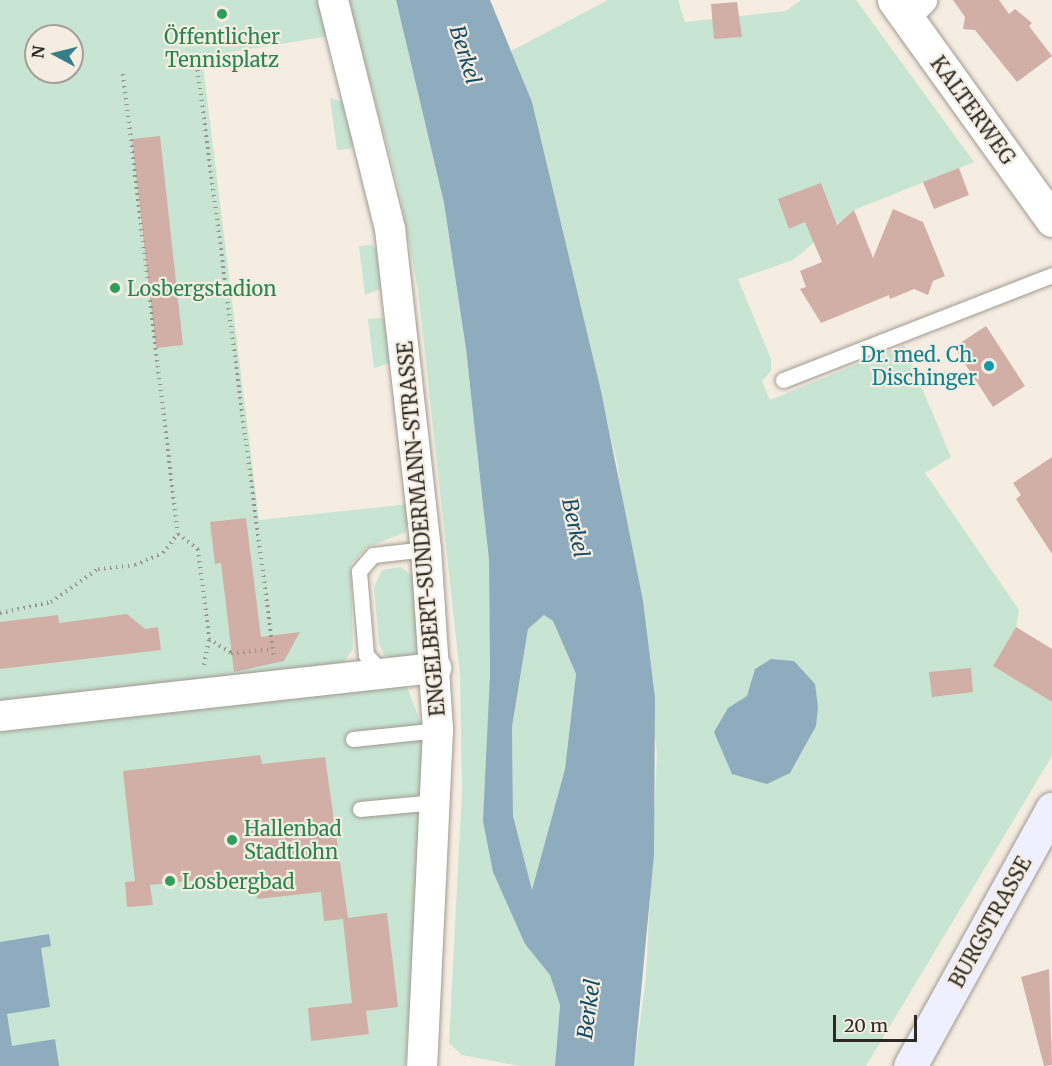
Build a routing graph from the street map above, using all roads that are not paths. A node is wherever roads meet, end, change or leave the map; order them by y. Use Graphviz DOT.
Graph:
graph roads {
  1 [pos="333,0"];
  2 [pos="907,6"];
  3 [pos="1052,220"];
  4 [pos="1052,275"];
  5 [pos="783,380"];
  6 [pos="426,549"];
  7 [pos="436,668"];
  8 [pos="382,673"];
  9 [pos="0,717"];
  10 [pos="438,730"];
  11 [pos="353,739"];
  12 [pos="436,802"];
  13 [pos="1052,808"];
  14 [pos="360,809"];
  15 [pos="422,1066"];
  16 [pos="910,1066"];
  1 -- 6 [label="street, ENGELBERT-SUNDERMANN-STRASSE"];
  2 -- 3 [label="street, KALTERWEG"];
  4 -- 5 [label="lane"];
  6 -- 7 [label="street, ENGELBERT-SUNDERMANN-STRASSE"];
  6 -- 8 [label="lane"];
  7 -- 8 [label="street"];
  7 -- 10 [label="street, ENGELBERT-SUNDERMANN-STRASSE"];
  8 -- 9 [label="street"];
  10 -- 11 [label="lane"];
  10 -- 12 [label="street, ENGELBERT-SUNDERMANN-STRASSE"];
  12 -- 14 [label="lane"];
  12 -- 15 [label="street, ENGELBERT-SUNDERMANN-STRASSE"];
  13 -- 16 [label="main road, BURGSTRASSE"];
}
